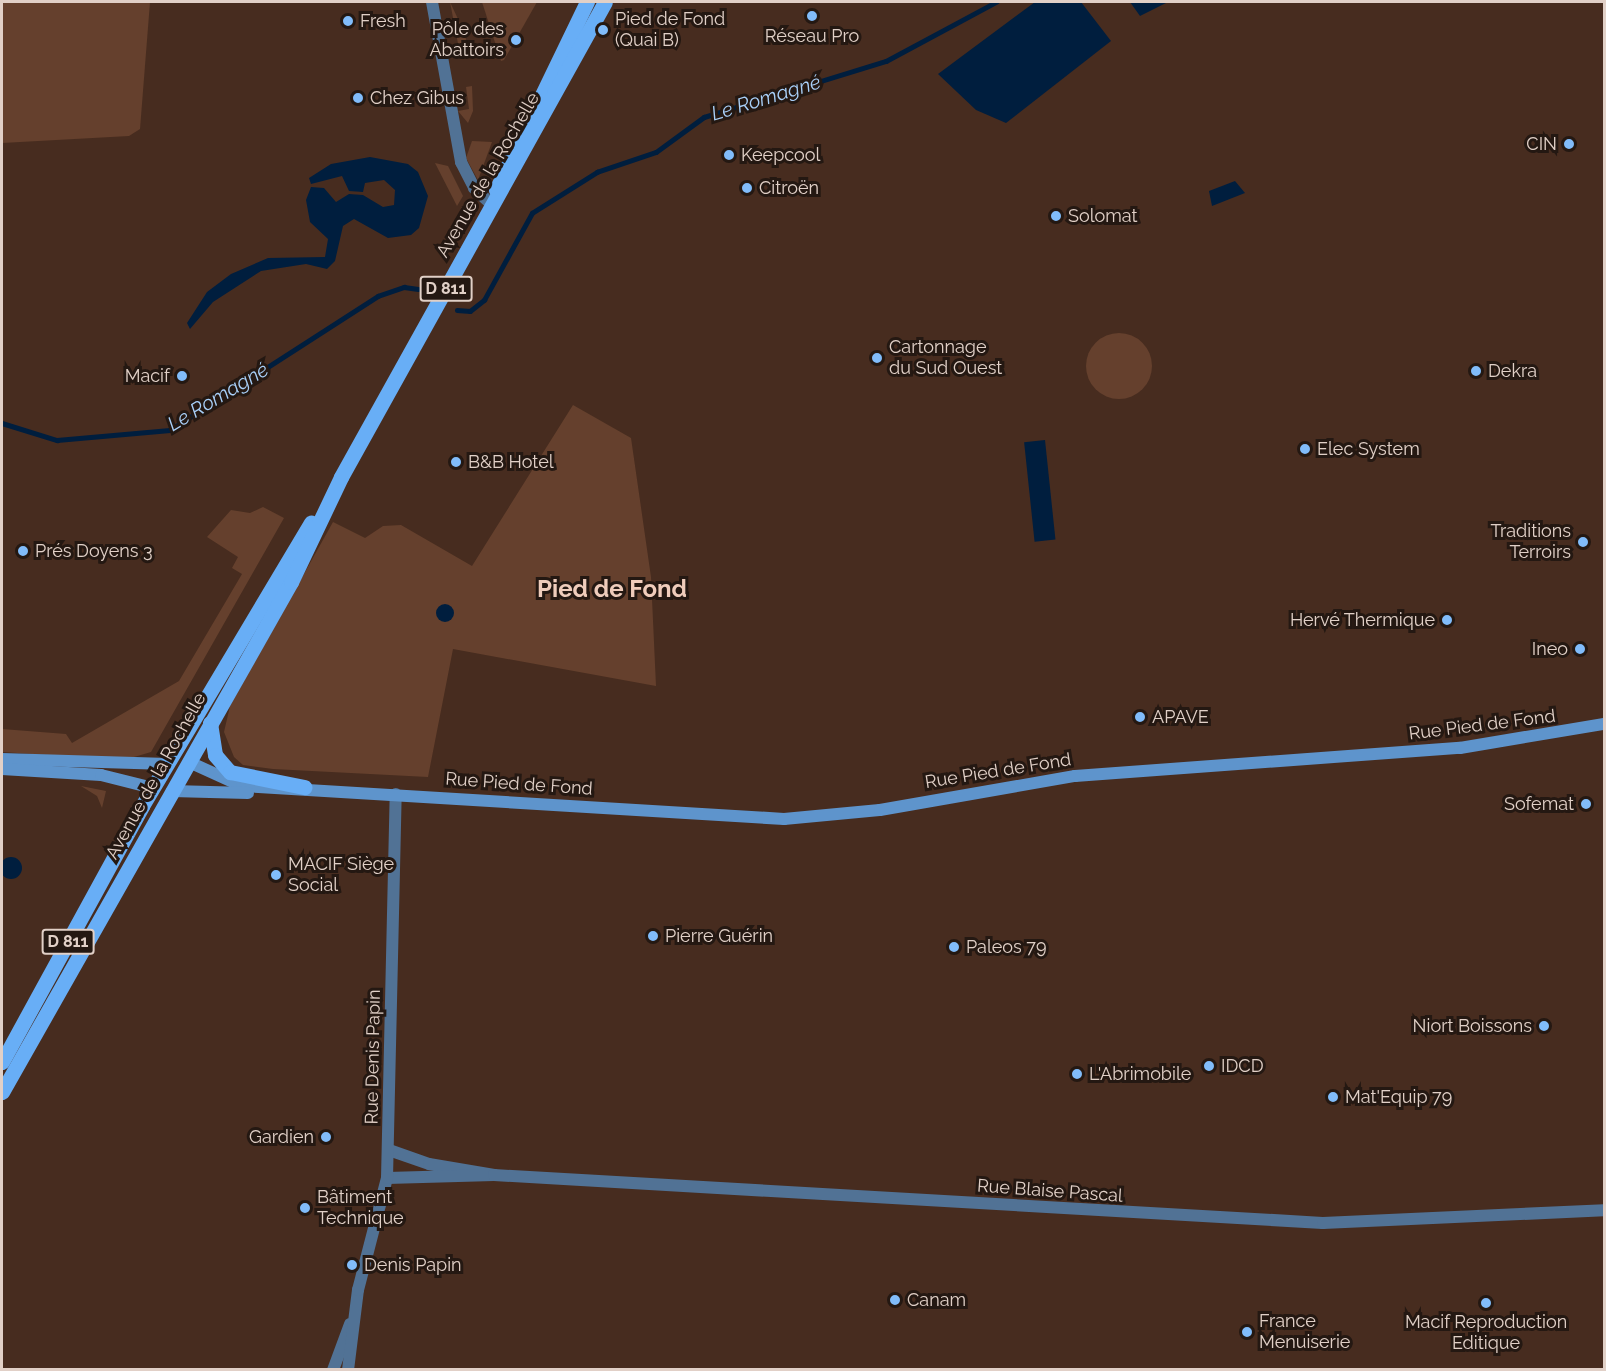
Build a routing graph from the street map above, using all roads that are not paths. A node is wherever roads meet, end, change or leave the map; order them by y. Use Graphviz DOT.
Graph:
graph roads {
  1 [pos="432,2"];
  2 [pos="586,2"];
  3 [pos="605,2"];
  4 [pos="492,205"];
  5 [pos="341,477"];
  6 [pos="211,718"];
  7 [pos="1605,724"];
  8 [pos="2,759"];
  9 [pos="189,762"];
  10 [pos="168,764"];
  11 [pos="2,769"];
  12 [pos="153,788"];
  13 [pos="304,788"];
  14 [pos="172,791"];
  15 [pos="363,792"];
  16 [pos="396,794"];
  17 [pos="2,1062"];
  18 [pos="2,1092"];
  19 [pos="389,1150"];
  20 [pos="494,1175"];
  21 [pos="387,1178"];
  22 [pos="1605,1210"];
  23 [pos="354,1317"];
  24 [pos="333,1370"];
  25 [pos="348,1370"];
  1 -- 4 [label="street"];
  2 -- 4 [label="main road, D 811"];
  3 -- 4 [label="main road, Avenue de la Rochelle / D 811"];
  4 -- 5 [label="main road, Avenue de la Rochelle / D 811"];
  5 -- 6 [label="main road, Avenue de la Rochelle / D 811"];
  5 -- 10 [label="main road, Avenue de la Rochelle / D 811"];
  6 -- 9 [label="main road, Avenue de la Rochelle / D 811"];
  6 -- 13 [label="main road"];
  7 -- 16 [label="main road, Rue Pied de Fond"];
  8 -- 10 [label="main road"];
  9 -- 10 [label="main road"];
  9 -- 13 [label="main road"];
  9 -- 14 [label="main road, Avenue de la Rochelle / D 811"];
  10 -- 12 [label="main road, Avenue de la Rochelle / D 811"];
  11 -- 12 [label="main road"];
  12 -- 14 [label="main road"];
  12 -- 17 [label="main road, Avenue de la Rochelle / D 811"];
  13 -- 15 [label="main road"];
  14 -- 15 [label="main road"];
  14 -- 18 [label="main road, Avenue de la Rochelle / D 811"];
  15 -- 16 [label="main road, Rue Pied de Fond"];
  16 -- 19 [label="street, Rue Denis Papin"];
  19 -- 20 [label="street, Rue Blaise Pascal"];
  19 -- 21 [label="street, Rue Denis Papin"];
  20 -- 21 [label="street, Rue Blaise Pascal"];
  20 -- 22 [label="street, Rue Blaise Pascal"];
  21 -- 23 [label="street, Rue Denis Papin"];
  23 -- 24 [label="street, Rue Denis Papin"];
  23 -- 25 [label="street, Rue Denis Papin"];
}
